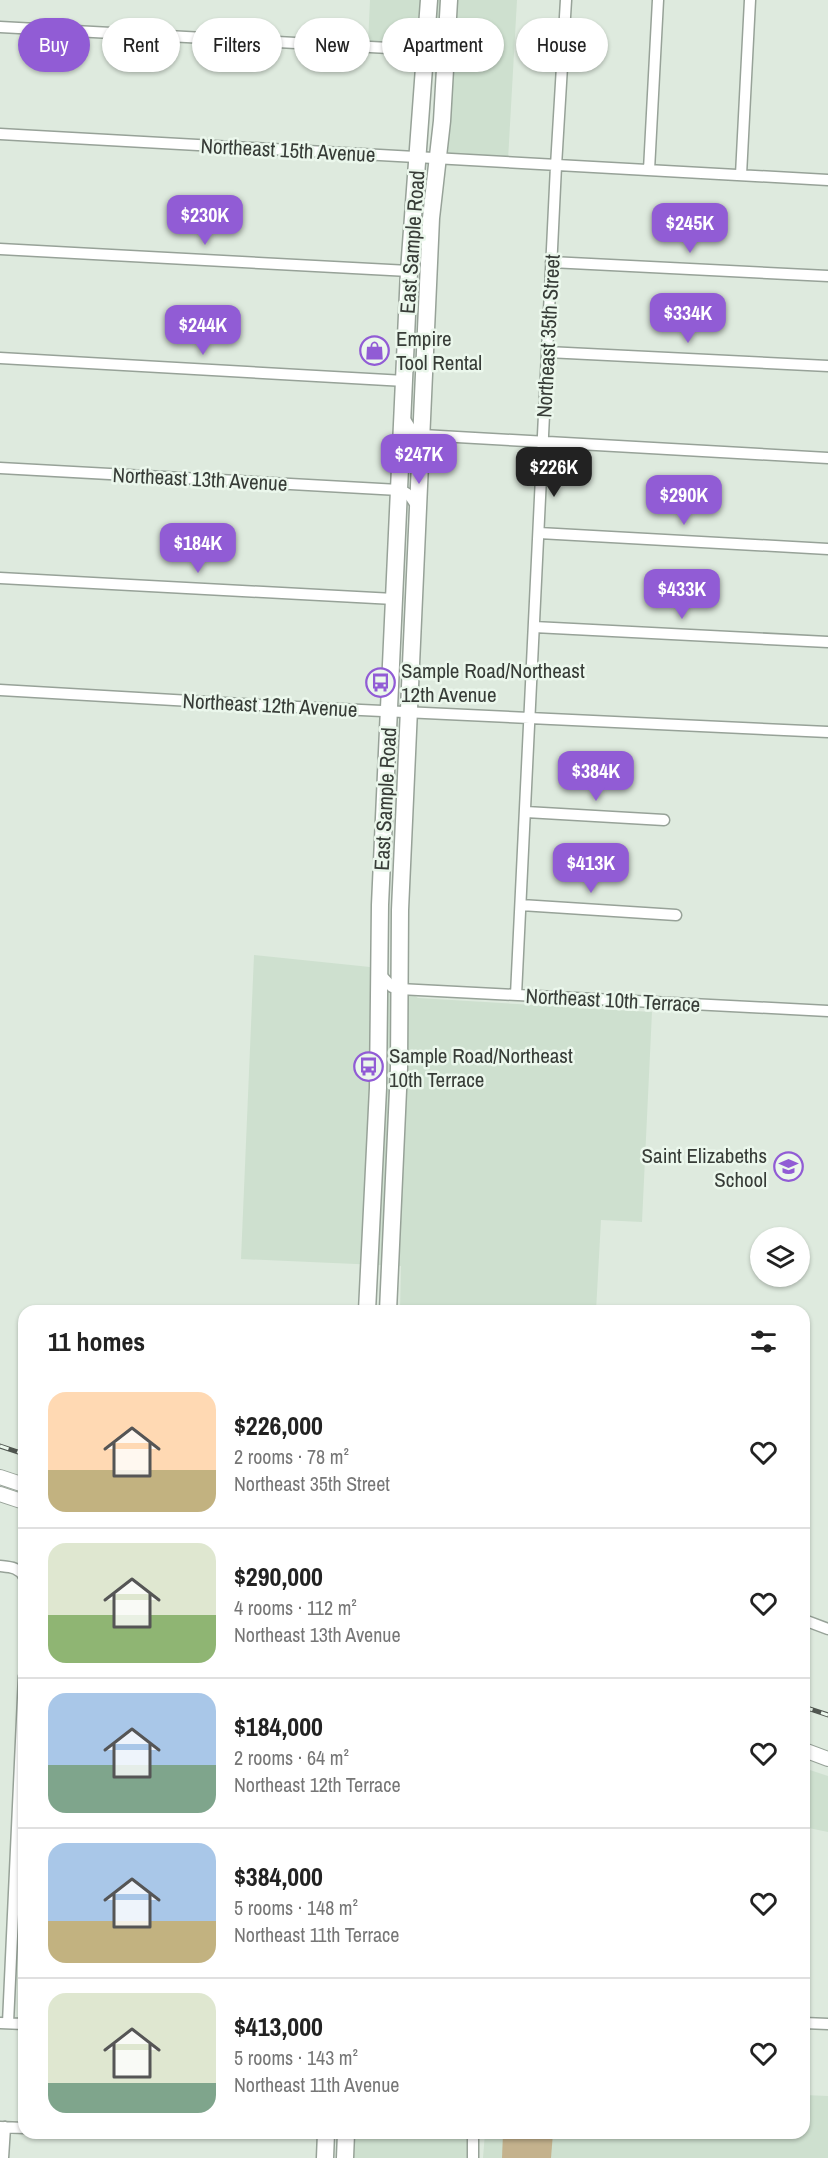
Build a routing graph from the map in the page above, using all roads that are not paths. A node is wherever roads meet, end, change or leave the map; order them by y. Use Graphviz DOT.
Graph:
graph roads {
  1 [pos="429,0"];
  2 [pos="449,0"];
  3 [pos="566,0"];
  4 [pos="658,0"];
  5 [pos="750,0"];
  6 [pos="428,18"];
  7 [pos="0,27"];
  8 [pos="382,48"];
  9 [pos="424,72"];
  10 [pos="0,135"];
  11 [pos="417,156"];
  12 [pos="437,158"];
  13 [pos="556,166"];
  14 [pos="649,170"];
  15 [pos="741,175"];
  16 [pos="828,180"];
  17 [pos="0,249"];
  18 [pos="551,262"];
  19 [pos="409,271"];
  20 [pos="828,276"];
  21 [pos="548,352"];
  22 [pos="0,358"];
  23 [pos="828,366"];
  24 [pos="405,381"];
  25 [pos="403,416"];
  26 [pos="422,435"];
  27 [pos="542,443"];
  28 [pos="828,458"];
  29 [pos="0,468"];
  30 [pos="399,490"];
  31 [pos="418,509"];
  32 [pos="538,533"];
  33 [pos="828,549"];
  34 [pos="0,578"];
  35 [pos="394,599"];
  36 [pos="534,627"];
  37 [pos="828,642"];
  38 [pos="0,690"];
  39 [pos="389,711"];
  40 [pos="409,712"];
  41 [pos="530,719"];
  42 [pos="828,732"];
  43 [pos="526,812"];
  44 [pos="664,820"];
  45 [pos="521,905"];
  46 [pos="676,915"];
  47 [pos="378,972"];
  48 [pos="399,989"];
  49 [pos="516,995"];
  50 [pos="378,999"];
  51 [pos="828,1011"];
  52 [pos="399,1018"];
  53 [pos="368,1305"];
  54 [pos="388,1305"];
  55 [pos="0,1477"];
  56 [pos="18,1483"];
  57 [pos="0,1494"];
  58 [pos="18,1500"];
  59 [pos="0,1566"];
  60 [pos="18,1571"];
  61 [pos="810,1622"];
  62 [pos="828,1629"];
  63 [pos="810,1752"];
  64 [pos="828,1759"];
  65 [pos="18,1780"];
  66 [pos="4,2023"];
  67 [pos="810,2023"];
  68 [pos="828,2024"];
  69 [pos="2,2127"];
  70 [pos="18,2128"];
  71 [pos="326,2139"];
  72 [pos="346,2139"];
  73 [pos="473,2139"];
  74 [pos="3,2158"];
  75 [pos="325,2158"];
  76 [pos="345,2158"];
  77 [pos="473,2158"];
  1 -- 6 [label="main road, East Sample Road"];
  2 -- 12 [label="main road, East Sample Road"];
  3 -- 13 [label="street, Northeast 35th Street"];
  4 -- 14 [label="street"];
  5 -- 15 [label="street"];
  7 -- 8 [label="street"];
  9 -- 11 [label="main road, East Sample Road"];
  10 -- 11 [label="street, Northeast 15th Avenue"];
  11 -- 12 [label="street, Northeast 15th Avenue"];
  11 -- 19 [label="main road, East Sample Road"];
  12 -- 13 [label="street, Northeast 15th Avenue"];
  12 -- 26 [label="main road, East Sample Road"];
  13 -- 14 [label="street, Northeast 15th Avenue"];
  13 -- 18 [label="street, Northeast 35th Street"];
  14 -- 15 [label="street, Northeast 15th Avenue"];
  15 -- 16 [label="street, Northeast 15th Avenue"];
  17 -- 19 [label="street"];
  18 -- 20 [label="street"];
  18 -- 21 [label="street, Northeast 35th Street"];
  19 -- 24 [label="main road, East Sample Road"];
  21 -- 23 [label="street"];
  21 -- 27 [label="street, Northeast 35th Street"];
  22 -- 24 [label="street"];
  24 -- 25 [label="main road, East Sample Road"];
  25 -- 26 [label="street"];
  25 -- 30 [label="main road, East Sample Road"];
  26 -- 27 [label="street"];
  26 -- 31 [label="main road, East Sample Road"];
  27 -- 28 [label="street"];
  27 -- 32 [label="street, Northeast 35th Street"];
  29 -- 30 [label="street, Northeast 13th Avenue"];
  30 -- 31 [label="street"];
  30 -- 35 [label="main road, East Sample Road"];
  31 -- 40 [label="main road, East Sample Road"];
  32 -- 33 [label="street"];
  32 -- 36 [label="street, Northeast 35th Street"];
  34 -- 35 [label="street"];
  35 -- 39 [label="main road, East Sample Road"];
  36 -- 37 [label="street"];
  36 -- 41 [label="street, Northeast 35th Street"];
  38 -- 39 [label="street, Northeast 12th Avenue"];
  39 -- 40 [label="street, Northeast 12th Avenue"];
  39 -- 47 [label="main road, East Sample Road"];
  40 -- 41 [label="street, Northeast 12th Avenue"];
  40 -- 48 [label="main road, East Sample Road"];
  41 -- 42 [label="street, Northeast 12th Avenue"];
  41 -- 43 [label="street, Northeast 35th Street"];
  43 -- 44 [label="street"];
  43 -- 45 [label="street, Northeast 35th Street"];
  45 -- 46 [label="street"];
  45 -- 49 [label="street, Northeast 35th Street"];
  47 -- 48 [label="street"];
  47 -- 50 [label="main road, East Sample Road"];
  48 -- 49 [label="street, Northeast 10th Terrace"];
  48 -- 52 [label="main road, East Sample Road"];
  49 -- 51 [label="street, Northeast 10th Terrace"];
  50 -- 52 [label="main road"];
  50 -- 53 [label="main road, East Sample Road"];
  52 -- 54 [label="main road, East Sample Road"];
  55 -- 56 [label="main road"];
  57 -- 58 [label="main road"];
  59 -- 60 [label="street"];
  61 -- 62 [label="street"];
  63 -- 64 [label="main road"];
  65 -- 66 [label="street"];
  67 -- 68 [label="street"];
  69 -- 70 [label="street"];
  69 -- 74 [label="street"];
  71 -- 75 [label="main road"];
  72 -- 76 [label="main road"];
  73 -- 77 [label="street"];
}
